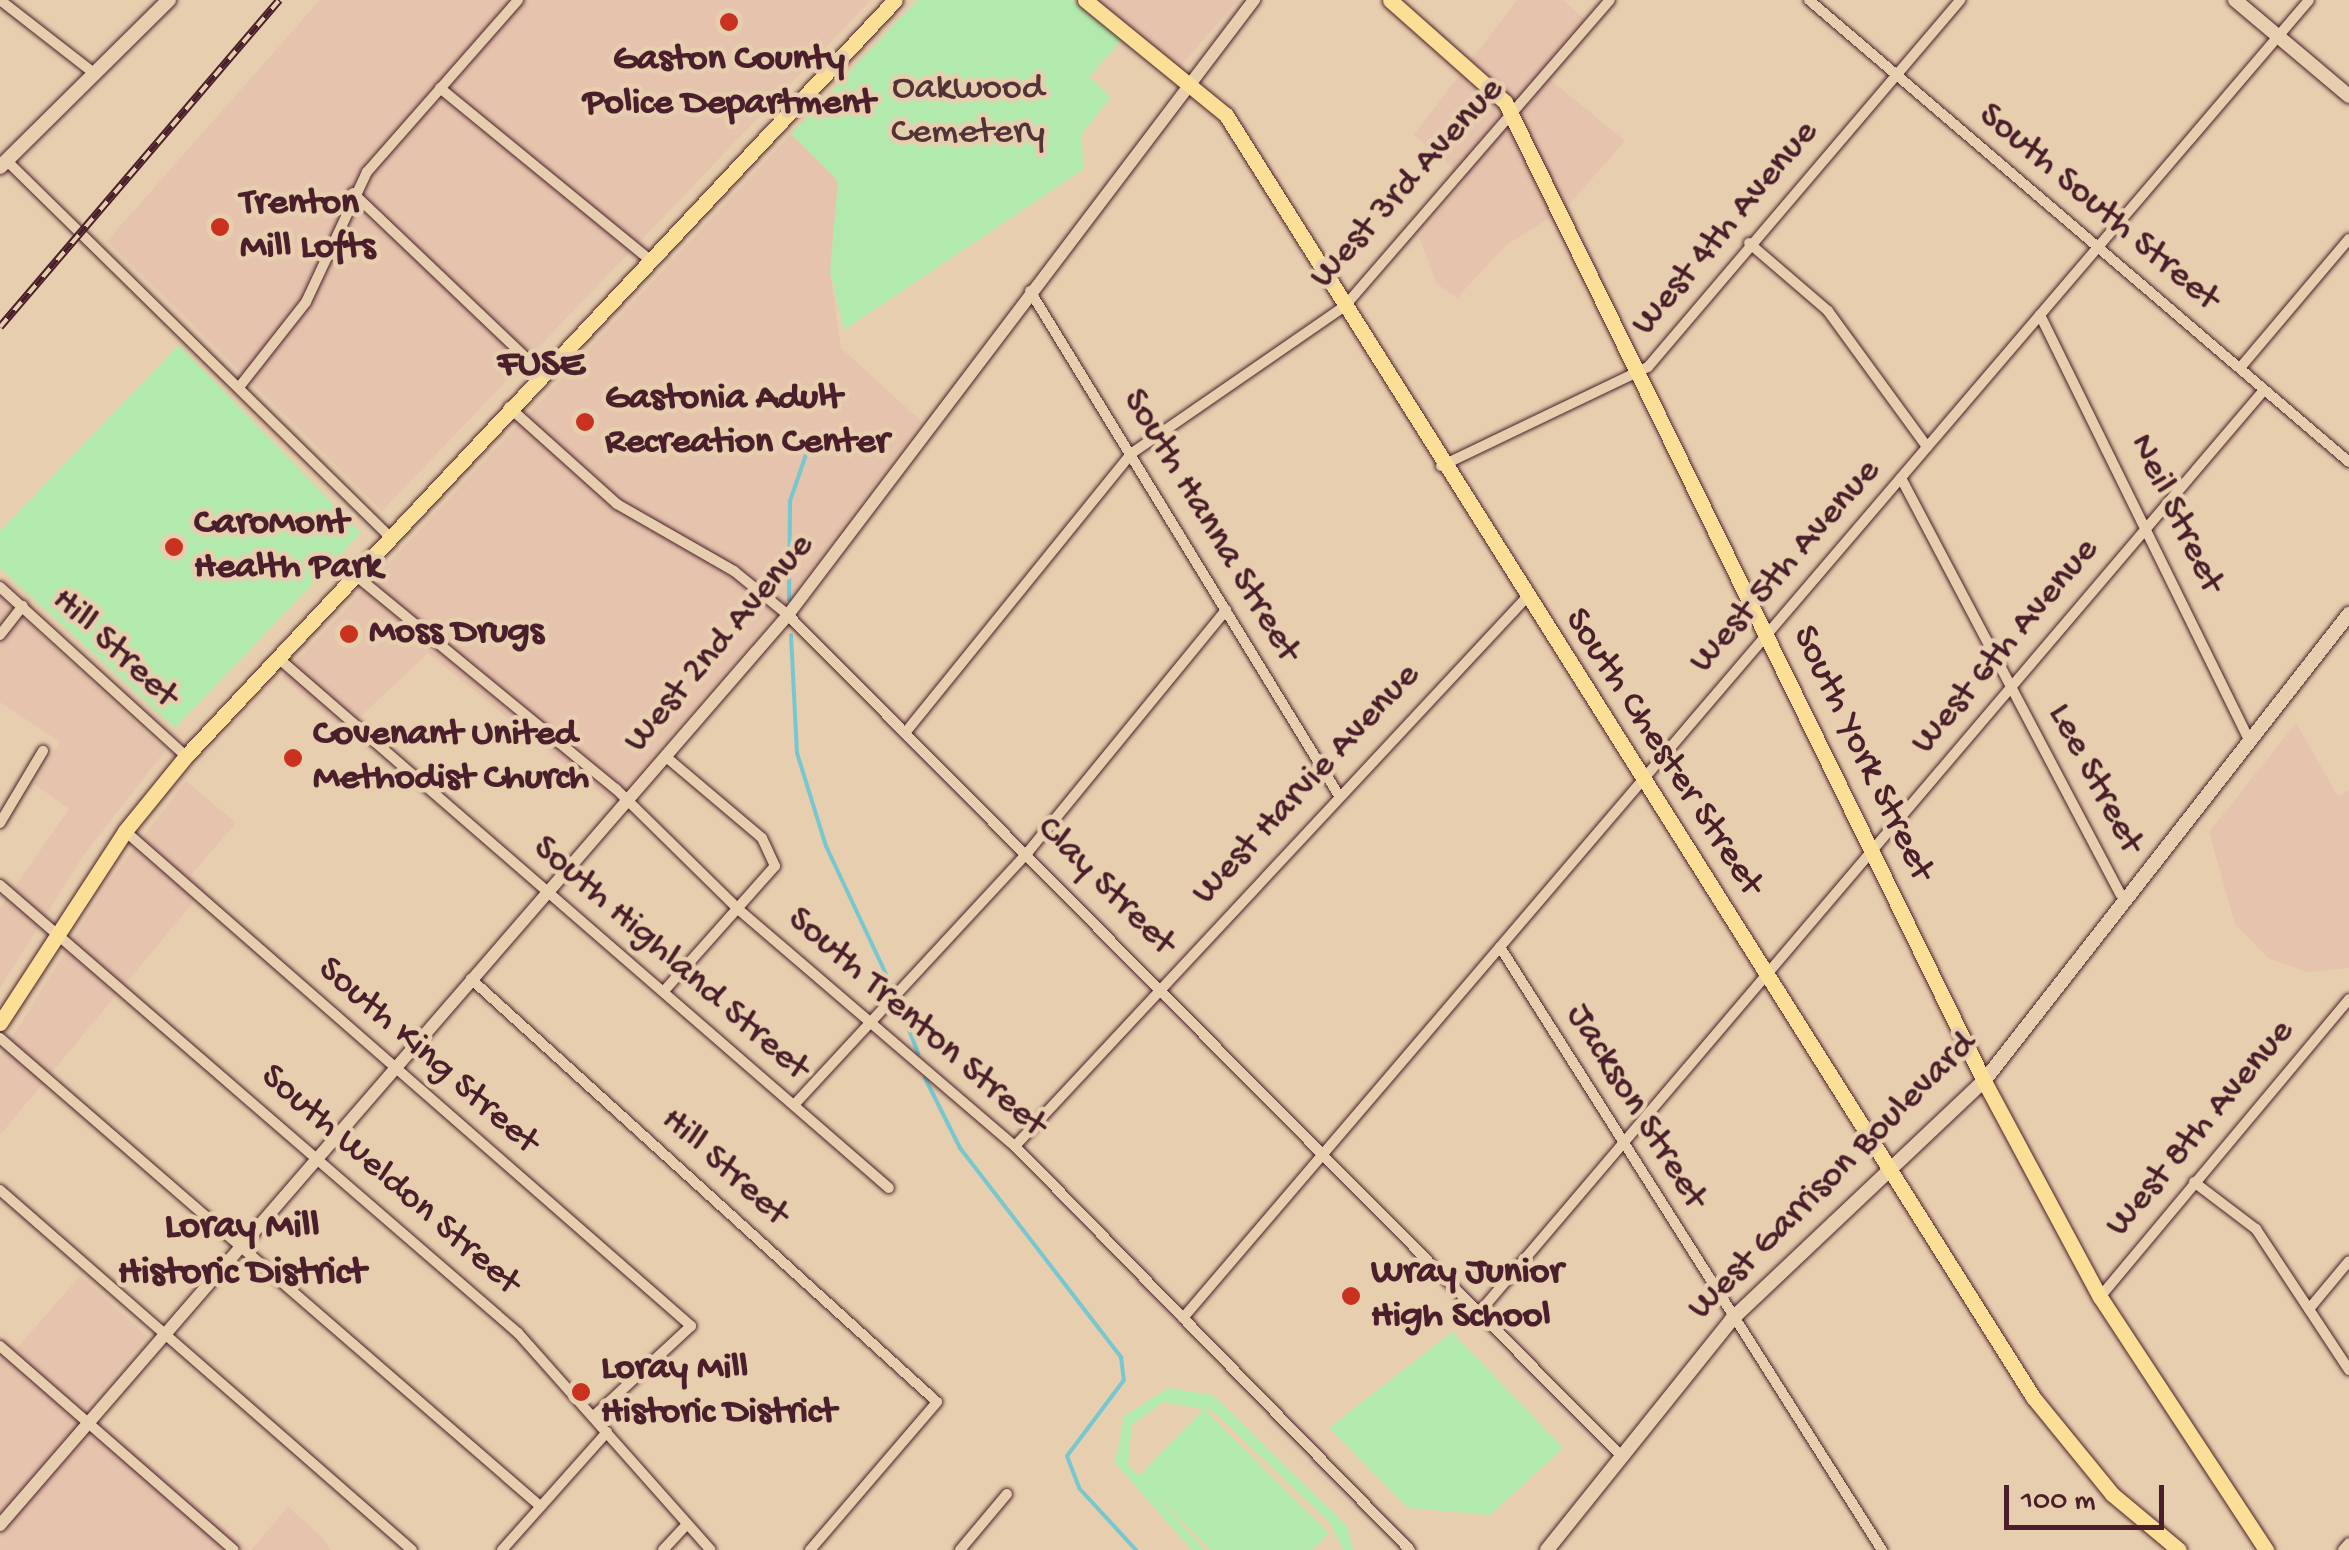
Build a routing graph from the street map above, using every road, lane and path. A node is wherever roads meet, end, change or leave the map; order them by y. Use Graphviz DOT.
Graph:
graph roads {
  1 [pos="0,0"];
  2 [pos="169,0"];
  3 [pos="518,0"];
  4 [pos="896,0"];
  5 [pos="1085,0"];
  6 [pos="1254,0"];
  7 [pos="1390,0"];
  8 [pos="1610,0"];
  9 [pos="1808,0"];
  10 [pos="1960,0"];
  11 [pos="2235,0"];
  12 [pos="2310,0"];
  13 [pos="2278,36"];
  14 [pos="95,74"];
  15 [pos="1896,75"];
  16 [pos="1187,79"];
  17 [pos="440,88"];
  18 [pos="2349,96"];
  19 [pos="1512,114"];
  20 [pos="3,164"];
  21 [pos="354,193"];
  22 [pos="2349,239"];
  23 [pos="1749,244"];
  24 [pos="2098,248"];
  25 [pos="648,258"];
  26 [pos="1030,291"];
  27 [pos="1344,308"];
  28 [pos="2040,315"];
  29 [pos="2240,368"];
  30 [pos="541,372"];
  31 [pos="1638,373"];
  32 [pos="240,386"];
  33 [pos="2264,390"];
  34 [pos="509,406"];
  35 [pos="1928,447"];
  36 [pos="1132,453"];
  37 [pos="2349,462"];
  38 [pos="1441,466"];
  39 [pos="1901,478"];
  40 [pos="2149,524"];
  41 [pos="390,536"];
  42 [pos="354,574"];
  43 [pos="0,587"];
  44 [pos="1525,599"];
  45 [pos="23,606"];
  46 [pos="1226,610"];
  47 [pos="788,616"];
  48 [pos="2347,623"];
  49 [pos="1767,635"];
  50 [pos="0,636"];
  51 [pos="277,656"];
  52 [pos="2012,686"];
  53 [pos="905,734"];
  54 [pos="2250,742"];
  55 [pos="43,751"];
  56 [pos="186,756"];
  57 [pos="665,756"];
  58 [pos="1642,780"];
  59 [pos="1338,794"];
  60 [pos="623,805"];
  61 [pos="0,824"];
  62 [pos="124,831"];
  63 [pos="1872,850"];
  64 [pos="1028,852"];
  65 [pos="0,884"];
  66 [pos="546,892"];
  67 [pos="2121,895"];
  68 [pos="738,909"];
  69 [pos="56,932"];
  70 [pos="1500,948"];
  71 [pos="1766,975"];
  72 [pos="471,979"];
  73 [pos="1162,987"];
  74 [pos="664,991"];
  75 [pos="2349,999"];
  76 [pos="872,1022"];
  77 [pos="0,1023"];
  78 [pos="0,1038"];
  79 [pos="394,1069"];
  80 [pos="1984,1081"];
  81 [pos="794,1106"];
  82 [pos="1623,1142"];
  83 [pos="1014,1146"];
  84 [pos="1326,1150"];
  85 [pos="316,1158"];
  86 [pos="1889,1172"];
  87 [pos="2194,1182"];
  88 [pos="888,1188"];
  89 [pos="0,1190"];
  90 [pos="240,1246"];
  91 [pos="2349,1261"];
  92 [pos="2100,1298"];
  93 [pos="1483,1308"];
  94 [pos="2310,1309"];
  95 [pos="1183,1318"];
  96 [pos="1732,1320"];
  97 [pos="165,1335"];
  98 [pos="0,1346"];
  99 [pos="2349,1370"];
  100 [pos="595,1415"];
  101 [pos="88,1424"];
  102 [pos="607,1432"];
  103 [pos="1621,1456"];
  104 [pos="1008,1494"];
  105 [pos="540,1506"];
  106 [pos="688,1524"];
  107 [pos="0,1525"];
  108 [pos="2349,1543"];
  109 [pos="234,1550"];
  110 [pos="412,1550"];
  111 [pos="502,1550"];
  112 [pos="664,1550"];
  113 [pos="710,1550"];
  114 [pos="810,1550"];
  115 [pos="960,1550"];
  116 [pos="1410,1550"];
  117 [pos="1547,1550"];
  118 [pos="1882,1550"];
  119 [pos="2178,1550"];
  120 [pos="2266,1550"];
  121 [pos="2344,1550"];
  1 -- 14 [label="street"];
  2 -- 14 [label="main road"];
  3 -- 17 [label="street"];
  4 -- 25 [label="main road"];
  5 -- 16 [label="main road, South Chester Street"];
  6 -- 16 [label="street, West 2nd Avenue"];
  7 -- 19 [label="main road, South York Street"];
  8 -- 19 [label="street, West 3rd Avenue"];
  9 -- 15 [label="street, South South Street"];
  10 -- 15 [label="street, West 4th Avenue"];
  11 -- 13 [label="main road"];
  12 -- 13 [label="street, West 5th Avenue"];
  13 -- 18 [label="main road"];
  13 -- 24 [label="street, West 5th Avenue"];
  14 -- 20 [label="main road"];
  15 -- 23 [label="street, West 4th Avenue"];
  15 -- 24 [label="street, South South Street"];
  16 -- 26 [label="street, West 2nd Avenue"];
  16 -- 27 [label="main road, South Chester Street"];
  17 -- 21 [label="street"];
  17 -- 25 [label="street"];
  19 -- 27 [label="street, West 3rd Avenue"];
  19 -- 31 [label="main road, South York Street"];
  20 -- 32 [label="street"];
  21 -- 30 [label="street"];
  21 -- 32 [label="street"];
  22 -- 29 [label="street"];
  23 -- 31 [label="street, West 4th Avenue"];
  23 -- 35 [label="street"];
  24 -- 28 [label="street, West 5th Avenue"];
  24 -- 29 [label="street, South South Street"];
  25 -- 30 [label="main road"];
  26 -- 36 [label="street, South Hanna Street"];
  26 -- 47 [label="street, West 2nd Avenue"];
  27 -- 36 [label="street, West 3rd Avenue"];
  27 -- 38 [label="main road, South Chester Street"];
  28 -- 35 [label="street, West 5th Avenue"];
  28 -- 40 [label="street, Neil Street"];
  29 -- 33 [label="street, South South Street"];
  30 -- 34 [label="main road"];
  31 -- 38 [label="street, West 4th Avenue"];
  31 -- 49 [label="main road, South York Street"];
  32 -- 41 [label="street"];
  33 -- 37 [label="street, South South Street"];
  33 -- 40 [label="street, West 6th Avenue"];
  34 -- 41 [label="main road"];
  34 -- 47 [label="street, Clay Street"];
  35 -- 39 [label="street, West 5th Avenue"];
  36 -- 46 [label="street, South Hanna Street"];
  36 -- 53 [label="street, West 3rd Avenue"];
  38 -- 44 [label="main road, South Chester Street"];
  39 -- 49 [label="street, West 5th Avenue"];
  39 -- 52 [label="street, Lee Street"];
  40 -- 52 [label="street, West 6th Avenue"];
  40 -- 54 [label="street, Neil Street"];
  41 -- 42 [label="main road"];
  42 -- 51 [label="main road"];
  42 -- 60 [label="street, South Trenton Street"];
  43 -- 45 [label="street, Hill Street"];
  44 -- 58 [label="main road, South Chester Street"];
  44 -- 59 [label="street, West Harvie Avenue"];
  45 -- 50 [label="street"];
  45 -- 56 [label="street, Hill Street"];
  46 -- 59 [label="street, South Hanna Street"];
  46 -- 64 [label="street"];
  47 -- 53 [label="street, Clay Street"];
  47 -- 57 [label="street, West 2nd Avenue"];
  48 -- 54 [label="main road, West Garrison Boulevard"];
  49 -- 58 [label="street, West 5th Avenue"];
  49 -- 63 [label="main road, South York Street"];
  51 -- 56 [label="main road"];
  51 -- 66 [label="street, South Highland Street"];
  52 -- 63 [label="street, West 6th Avenue"];
  52 -- 67 [label="street, Lee Street"];
  53 -- 64 [label="street, Clay Street"];
  54 -- 67 [label="main road, West Garrison Boulevard"];
  55 -- 61 [label="street"];
  56 -- 62 [label="main road"];
  57 -- 60 [label="street, West 2nd Avenue"];
  57 -- 68 [label="street"];
  58 -- 70 [label="street, West 5th Avenue"];
  58 -- 71 [label="main road, South Chester Street"];
  59 -- 73 [label="street, West Harvie Avenue"];
  60 -- 66 [label="street, West 2nd Avenue"];
  60 -- 68 [label="street, South Trenton Street"];
  62 -- 69 [label="main road"];
  62 -- 79 [label="street, South King Street"];
  63 -- 71 [label="street, West 6th Avenue"];
  63 -- 80 [label="main road, South York Street"];
  64 -- 73 [label="street, Clay Street"];
  64 -- 76 [label="street"];
  65 -- 69 [label="street, South Weldon Street"];
  66 -- 72 [label="street, West 2nd Avenue"];
  66 -- 74 [label="street, South Highland Street"];
  67 -- 80 [label="main road, West Garrison Boulevard"];
  68 -- 74 [label="street"];
  68 -- 76 [label="street, South Trenton Street"];
  69 -- 77 [label="main road"];
  69 -- 85 [label="street, South Weldon Street"];
  70 -- 82 [label="street, Jackson Street"];
  70 -- 84 [label="street, West 5th Avenue"];
  71 -- 82 [label="street, West 6th Avenue"];
  71 -- 86 [label="main road, South Chester Street"];
  72 -- 79 [label="street, West 2nd Avenue"];
  72 -- 114 [label="street, Hill Street"];
  73 -- 83 [label="street, West Harvie Avenue"];
  73 -- 84 [label="street, Clay Street"];
  74 -- 81 [label="street, South Highland Street"];
  75 -- 87 [label="street, West 8th Avenue"];
  76 -- 81 [label="street"];
  76 -- 83 [label="street, South Trenton Street"];
  78 -- 90 [label="street"];
  79 -- 85 [label="street, West 2nd Avenue"];
  79 -- 100 [label="street, South King Street"];
  80 -- 86 [label="main road, West Garrison Boulevard"];
  80 -- 92 [label="main road, South York Street"];
  81 -- 88 [label="street, South Highland Street"];
  82 -- 93 [label="street, West 6th Avenue"];
  82 -- 96 [label="street, Jackson Street"];
  83 -- 95 [label="street, South Trenton Street"];
  84 -- 93 [label="street, Clay Street"];
  84 -- 95 [label="street, West 5th Avenue"];
  85 -- 90 [label="street, West 2nd Avenue"];
  85 -- 100 [label="street, South Weldon Street"];
  86 -- 96 [label="main road, West Garrison Boulevard"];
  86 -- 119 [label="main road, South Chester Street"];
  87 -- 92 [label="street, West 8th Avenue"];
  87 -- 94 [label="street"];
  89 -- 97 [label="street"];
  90 -- 97 [label="street, West 2nd Avenue"];
  90 -- 105 [label="street"];
  91 -- 94 [label="street"];
  92 -- 120 [label="main road, South York Street"];
  93 -- 103 [label="street, Clay Street"];
  94 -- 99 [label="street"];
  95 -- 116 [label="street, South Trenton Street"];
  96 -- 103 [label="main road, West Garrison Boulevard"];
  96 -- 118 [label="street, Jackson Street"];
  97 -- 101 [label="street, West 2nd Avenue"];
  97 -- 110 [label="street"];
  98 -- 101 [label="street"];
  100 -- 102 [label="street, South Weldon Street"];
  101 -- 107 [label="street, West 2nd Avenue"];
  101 -- 109 [label="street"];
  102 -- 105 [label="street"];
  102 -- 106 [label="street, South Weldon Street"];
  103 -- 117 [label="main road, West Garrison Boulevard"];
  104 -- 115 [label="street"];
  105 -- 111 [label="street"];
  106 -- 112 [label="street"];
  106 -- 113 [label="street, South Weldon Street"];
  108 -- 121 [label="street"];
}
